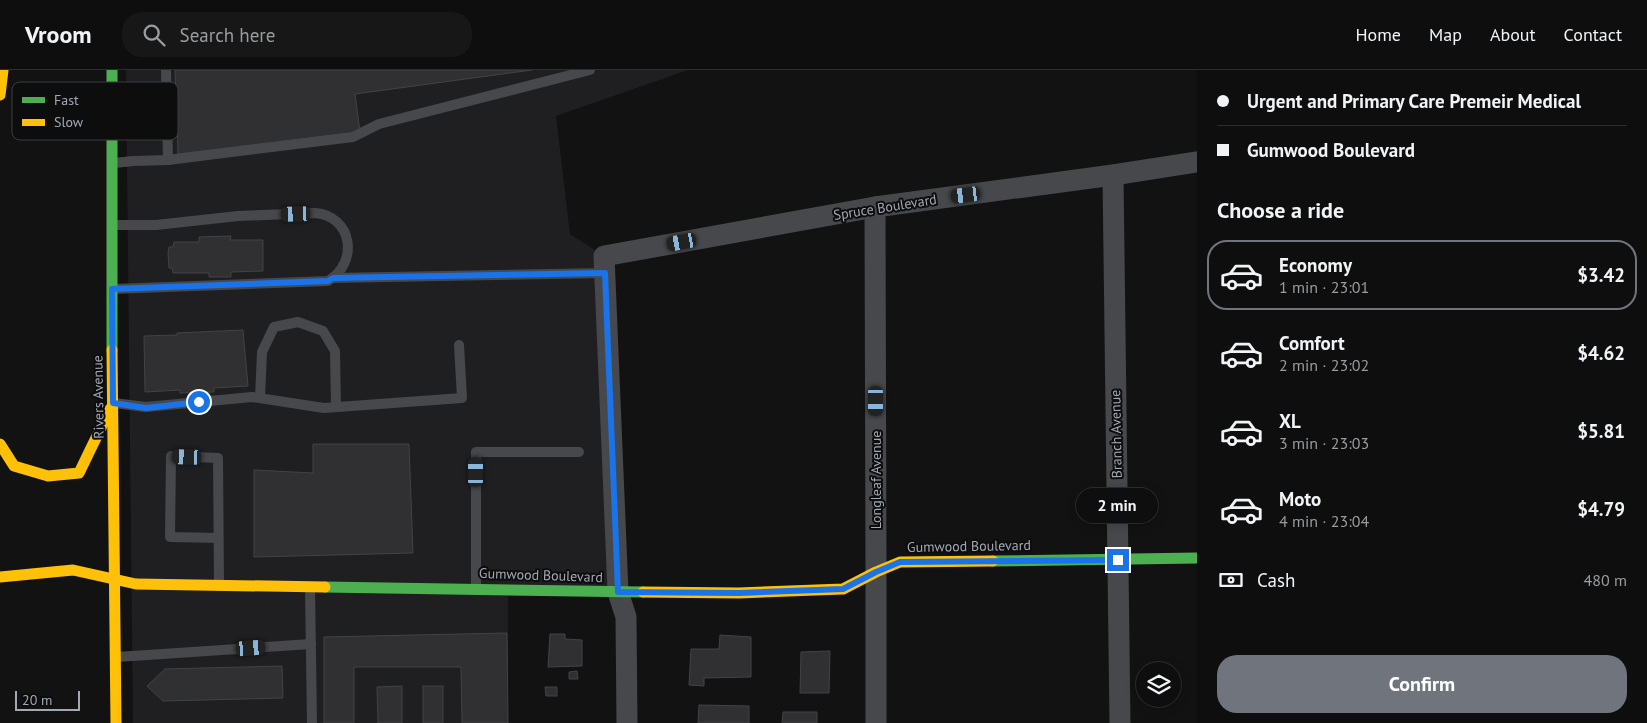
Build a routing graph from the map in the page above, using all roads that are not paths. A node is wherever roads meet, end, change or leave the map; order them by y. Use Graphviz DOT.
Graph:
graph roads {
  1 [pos="3,70"];
  2 [pos="590,70"];
  3 [pos="0,95"];
  4 [pos="113,140"];
  5 [pos="168,140"];
  6 [pos="168,160"];
  7 [pos="1197,162"];
  8 [pos="113,163"];
  9 [pos="1113,176"];
  10 [pos="875,207"];
  11 [pos="111,225"];
  12 [pos="605,264"];
  13 [pos="330,280"];
  14 [pos="112,289"];
  15 [pos="459,345"];
  16 [pos="260,398"];
  17 [pos="113,403"];
  18 [pos="336,407"];
  19 [pos="0,444"];
  20 [pos="579,452"];
  21 [pos="218,538"];
  22 [pos="1197,558"];
  23 [pos="1118,560"];
  24 [pos="876,572"];
  25 [pos="0,578"];
  26 [pos="115,580"];
  27 [pos="219,585"];
  28 [pos="310,587"];
  29 [pos="476,588"];
  30 [pos="618,592"];
  31 [pos="311,644"];
  32 [pos="116,657"];
  33 [pos="116,723"];
  34 [pos="312,723"];
  35 [pos="626,723"];
  36 [pos="876,723"];
  37 [pos="1120,723"];
  1 -- 3 [label="street"];
  2 -- 6 [label="lane"];
  4 -- 8 [label="street, Rivers Avenue"];
  5 -- 6 [label="lane"];
  6 -- 8 [label="lane"];
  7 -- 9 [label="street, Spruce Boulevard"];
  8 -- 11 [label="street, Rivers Avenue"];
  9 -- 10 [label="street, Spruce Boulevard"];
  9 -- 23 [label="street, Branch Avenue"];
  10 -- 12 [label="street, Spruce Boulevard"];
  10 -- 24 [label="street, Longleaf Avenue"];
  11 -- 13 [label="lane"];
  11 -- 14 [label="street, Rivers Avenue"];
  12 -- 13 [label="lane"];
  12 -- 30 [label="street"];
  13 -- 14 [label="lane"];
  14 -- 17 [label="street, Rivers Avenue"];
  15 -- 18 [label="lane"];
  16 -- 17 [label="lane"];
  16 -- 18 [label="lane"];
  16 -- 18 [label="lane"];
  17 -- 19 [label="street"];
  17 -- 26 [label="street, Rivers Avenue"];
  20 -- 29 [label="lane"];
  21 -- 21 [label="lane"];
  21 -- 27 [label="lane"];
  22 -- 23 [label="street, Gumwood Boulevard"];
  23 -- 24 [label="street, Gumwood Boulevard"];
  23 -- 37 [label="street, Branch Avenue"];
  24 -- 30 [label="street, Gumwood Boulevard"];
  24 -- 36 [label="street, Longleaf Avenue"];
  25 -- 26 [label="street, Gumwood Boulevard"];
  26 -- 27 [label="street, Gumwood Boulevard"];
  26 -- 32 [label="street, Rivers Avenue"];
  27 -- 28 [label="street, Gumwood Boulevard"];
  28 -- 29 [label="street, Gumwood Boulevard"];
  28 -- 31 [label="lane"];
  29 -- 30 [label="street, Gumwood Boulevard"];
  30 -- 35 [label="street"];
  31 -- 32 [label="lane"];
  31 -- 34 [label="lane"];
  32 -- 33 [label="street, Rivers Avenue"];
}
